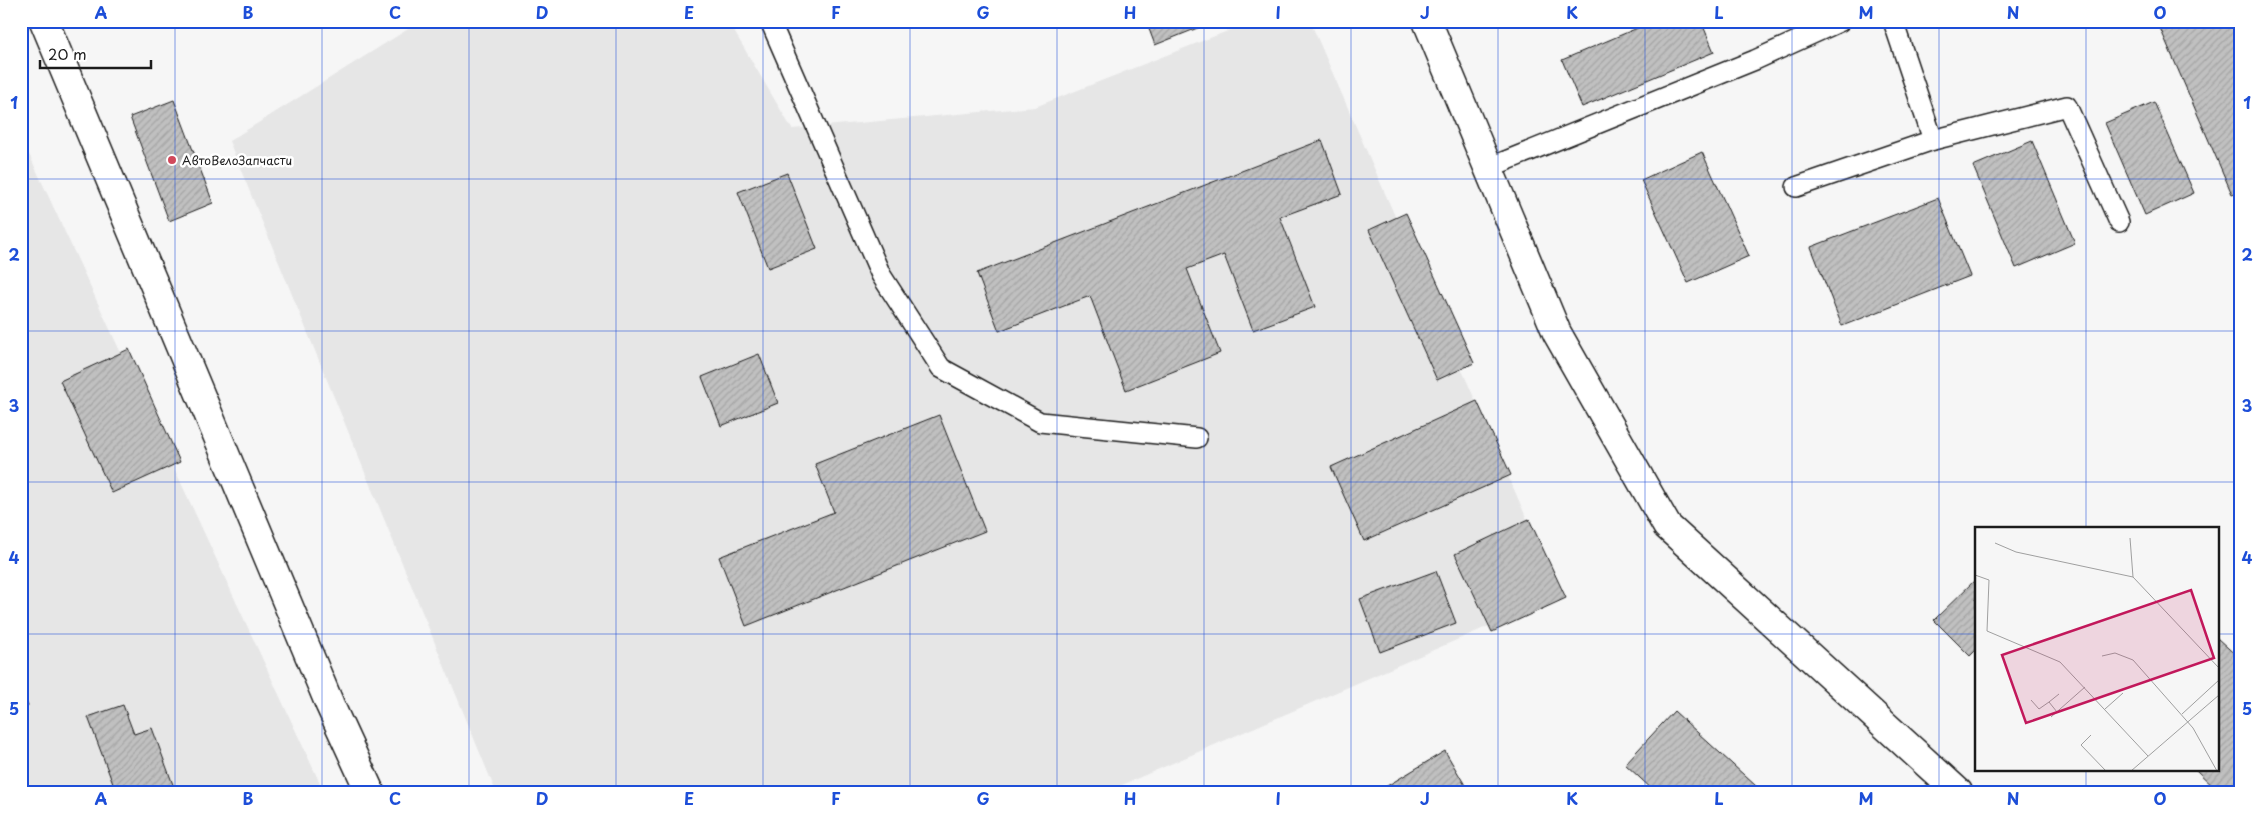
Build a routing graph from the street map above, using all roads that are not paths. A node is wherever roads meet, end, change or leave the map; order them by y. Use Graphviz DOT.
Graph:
graph roads {
  1 [pos="44,21"];
  2 [pos="770,21"];
  3 [pos="1427,21"];
  4 [pos="1841,21"];
  5 [pos="1893,21"];
  6 [pos="1934,140"];
  7 [pos="1488,168"];
  8 [pos="1796,188"];
  9 [pos="2118,222"];
  10 [pos="1197,438"];
  11 [pos="370,792"];
  12 [pos="1958,792"];
  1 -- 11 [label="street"];
  2 -- 10 [label="lane"];
  3 -- 7 [label="street"];
  4 -- 7 [label="lane"];
  5 -- 6 [label="lane"];
  6 -- 8 [label="lane"];
  6 -- 9 [label="lane"];
  7 -- 12 [label="street"];
}
